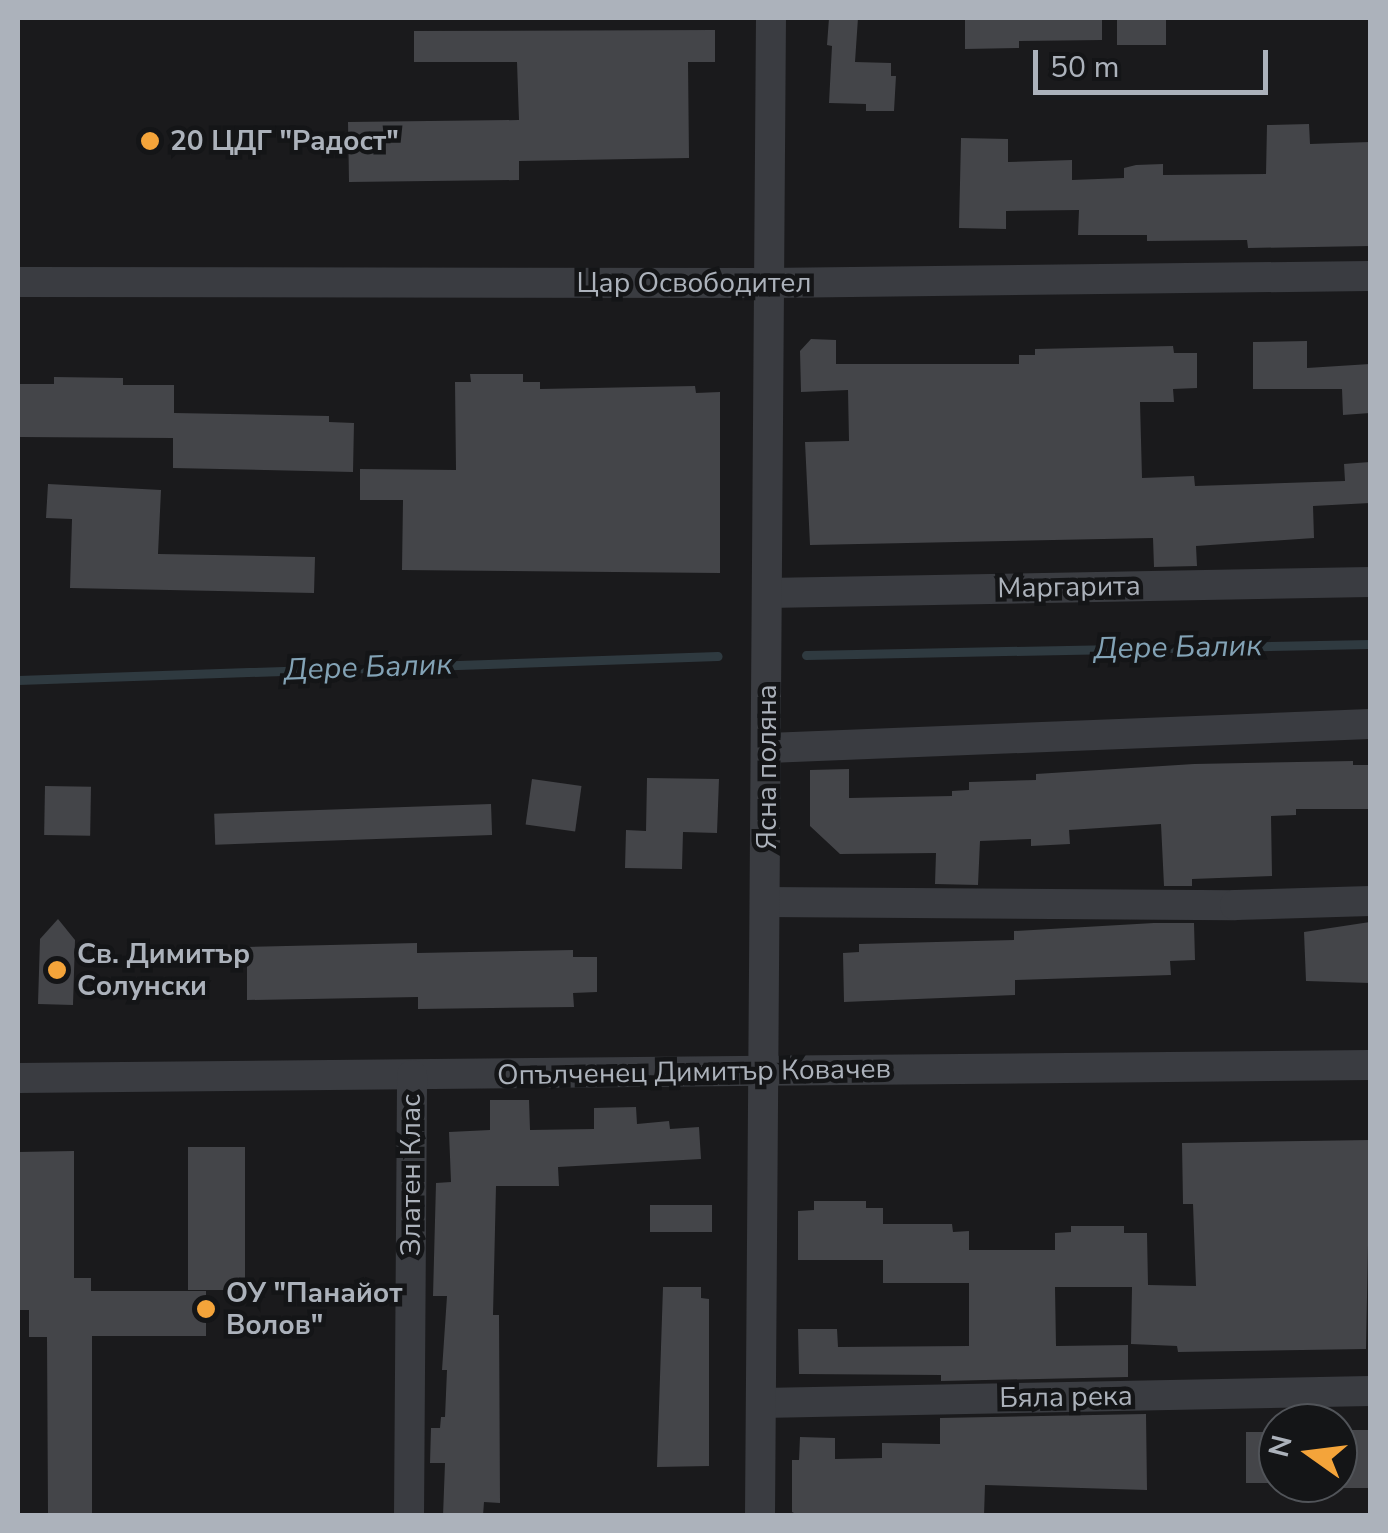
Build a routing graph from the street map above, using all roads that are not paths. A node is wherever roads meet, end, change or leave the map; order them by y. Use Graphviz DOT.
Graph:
graph roads {
  1 [pos="770,18"];
  2 [pos="1370,276"];
  3 [pos="18,282"];
  4 [pos="768,283"];
  5 [pos="1370,582"];
  6 [pos="768,592"];
  7 [pos="1370,724"];
  8 [pos="768,748"];
  9 [pos="1370,901"];
  10 [pos="766,902"];
  11 [pos="1370,1065"];
  12 [pos="765,1071"];
  13 [pos="412,1074"];
  14 [pos="18,1078"];
  15 [pos="1370,1391"];
  16 [pos="761,1403"];
  17 [pos="409,1516"];
  18 [pos="760,1516"];
  1 -- 4 [label="street, Ясна поляна"];
  2 -- 4 [label="street, Цар Освободител"];
  3 -- 4 [label="street, Цар Освободител"];
  4 -- 6 [label="street, Ясна поляна"];
  5 -- 6 [label="street, Маргарита"];
  6 -- 8 [label="street, Ясна поляна"];
  7 -- 8 [label="street"];
  8 -- 10 [label="street, Ясна поляна"];
  9 -- 10 [label="street"];
  10 -- 12 [label="street, Ясна поляна"];
  11 -- 12 [label="street, Опълченец Димитър Ковачев"];
  12 -- 13 [label="street, Опълченец Димитър Ковачев"];
  12 -- 16 [label="street, Ясна поляна"];
  13 -- 14 [label="street, Опълченец Димитър Ковачев"];
  13 -- 17 [label="street, Златен Клас"];
  15 -- 16 [label="street, Бяла река"];
  16 -- 18 [label="street, Ясна поляна"];
}
